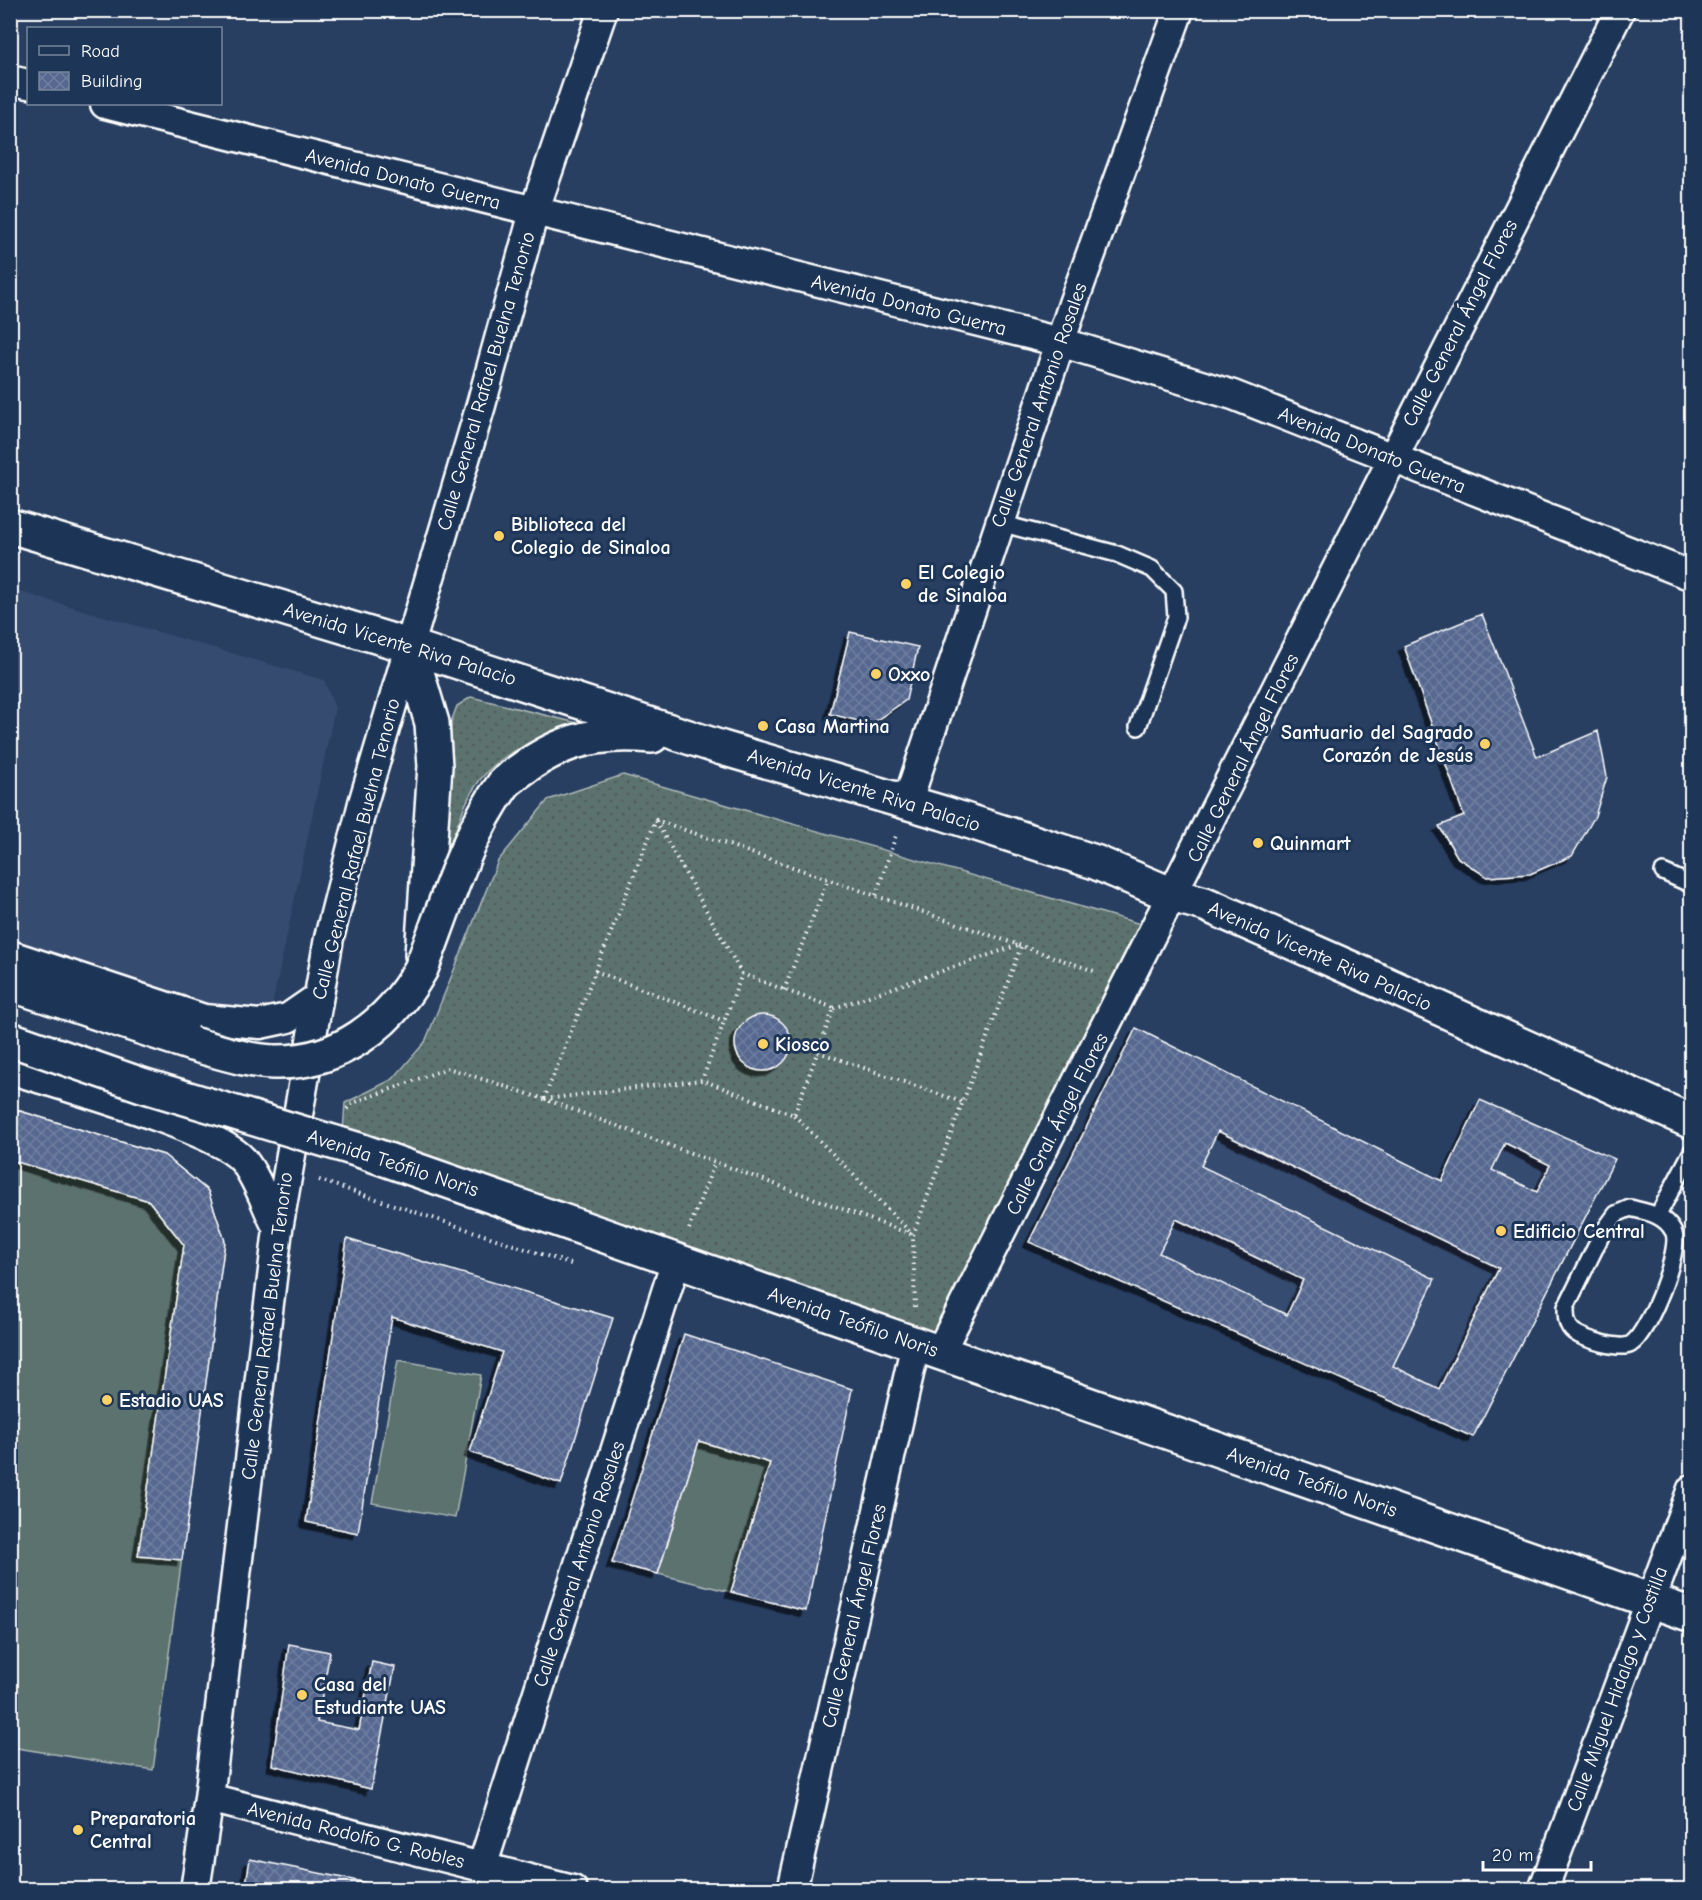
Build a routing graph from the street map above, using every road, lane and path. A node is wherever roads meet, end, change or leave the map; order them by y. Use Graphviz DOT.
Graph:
graph roads {
  1 [pos="603,10"];
  2 [pos="1179,10"];
  3 [pos="1620,10"];
  4 [pos="10,80"];
  5 [pos="27,84"];
  6 [pos="109,105"];
  7 [pos="534,212"];
  8 [pos="1060,342"];
  9 [pos="1391,458"];
  10 [pos="1000,523"];
  11 [pos="10,526"];
  12 [pos="1692,576"];
  13 [pos="409,645"];
  14 [pos="1138,727"];
  15 [pos="722,748"];
  16 [pos="907,803"];
  17 [pos="656,820"];
  18 [pos="1662,872"];
  19 [pos="828,879"];
  20 [pos="1692,885"];
  21 [pos="876,895"];
  22 [pos="1175,896"];
  23 [pos="1022,944"];
  24 [pos="10,955"];
  25 [pos="421,969"];
  26 [pos="596,971"];
  27 [pos="742,974"];
  28 [pos="10,984"];
  29 [pos="1130,984"];
  30 [pos="784,990"];
  31 [pos="316,998"];
  32 [pos="834,1008"];
  33 [pos="724,1021"];
  34 [pos="10,1039"];
  35 [pos="818,1052"];
  36 [pos="10,1069"];
  37 [pos="702,1080"];
  38 [pos="544,1099"];
  39 [pos="962,1102"];
  40 [pos="345,1111"];
  41 [pos="794,1115"];
  42 [pos="1692,1122"];
  43 [pos="1692,1151"];
  44 [pos="715,1162"];
  45 [pos="287,1169"];
  46 [pos="1658,1215"];
  47 [pos="278,1229"];
  48 [pos="913,1235"];
  49 [pos="676,1261"];
  50 [pos="576,1266"];
  51 [pos="928,1348"];
  52 [pos="1692,1489"];
  53 [pos="1649,1600"];
  54 [pos="1692,1615"];
  55 [pos="209,1798"];
  56 [pos="482,1867"];
  57 [pos="195,1890"];
  58 [pos="573,1890"];
  59 [pos="792,1890"];
  60 [pos="1543,1890"];
  1 -- 7 [label="street, Calle General Rafael Buelna Tenorio"];
  2 -- 8 [label="street, Calle General Antonio Rosales"];
  3 -- 9 [label="street, Calle General Ángel Flores"];
  4 -- 5 [label="street"];
  6 -- 7 [label="street, Avenida Donato Guerra"];
  7 -- 8 [label="street, Avenida Donato Guerra"];
  7 -- 13 [label="street, Calle General Rafael Buelna Tenorio"];
  8 -- 9 [label="street, Avenida Donato Guerra"];
  8 -- 10 [label="street, Calle General Antonio Rosales"];
  9 -- 12 [label="street, Avenida Donato Guerra"];
  9 -- 22 [label="street, Calle General Ángel Flores"];
  10 -- 14 [label="lane"];
  10 -- 16 [label="street, Calle General Antonio Rosales"];
  11 -- 13 [label="main road, Avenida Vicente Riva Palacio"];
  13 -- 15 [label="main road, Avenida Vicente Riva Palacio"];
  13 -- 25 [label="main road, bridge"];
  13 -- 31 [label="street, Calle General Rafael Buelna Tenorio"];
  15 -- 16 [label="main road, Avenida Vicente Riva Palacio"];
  15 -- 25 [label="main road, bridge"];
  16 -- 21 [label="path"];
  16 -- 22 [label="main road, Avenida Vicente Riva Palacio"];
  17 -- 19 [label="path"];
  17 -- 26 [label="path"];
  17 -- 27 [label="path"];
  18 -- 20 [label="lane"];
  19 -- 21 [label="path"];
  19 -- 30 [label="path"];
  21 -- 23 [label="path"];
  22 -- 29 [label="street, Calle Gral. Ángel Flores"];
  22 -- 42 [label="main road, Avenida Vicente Riva Palacio"];
  23 -- 29 [label="path"];
  23 -- 32 [label="path"];
  23 -- 39 [label="path"];
  24 -- 31 [label="street"];
  25 -- 28 [label="main road, bridge"];
  26 -- 33 [label="path"];
  26 -- 38 [label="path"];
  27 -- 30 [label="path"];
  27 -- 33 [label="path"];
  29 -- 51 [label="street, Calle Gral. Ángel Flores"];
  30 -- 32 [label="path"];
  31 -- 45 [label="street, Calle General Rafael Buelna Tenorio"];
  32 -- 35 [label="path"];
  33 -- 37 [label="path"];
  34 -- 49 [label="main road, Avenida Teófilo Noris, bridge"];
  35 -- 39 [label="path"];
  35 -- 41 [label="path"];
  36 -- 47 [label="street"];
  37 -- 38 [label="path"];
  37 -- 41 [label="path"];
  38 -- 40 [label="path"];
  38 -- 44 [label="path"];
  39 -- 48 [label="path"];
  41 -- 48 [label="path"];
  43 -- 46 [label="lane"];
  44 -- 48 [label="path"];
  44 -- 49 [label="path"];
  45 -- 47 [label="street, Calle General Rafael Buelna Tenorio"];
  45 -- 50 [label="path"];
  46 -- 46 [label="lane"];
  47 -- 55 [label="street, Calle General Rafael Buelna Tenorio"];
  48 -- 51 [label="path"];
  49 -- 51 [label="main road, Avenida Teófilo Noris"];
  49 -- 56 [label="street, Calle General Antonio Rosales"];
  51 -- 53 [label="main road, Avenida Teófilo Noris"];
  51 -- 59 [label="street, Calle General Ángel Flores"];
  52 -- 53 [label="street, Calle Miguel Hidalgo y Costilla"];
  53 -- 54 [label="main road, Avenida Teófilo Noris"];
  53 -- 60 [label="street, Calle Miguel Hidalgo y Costilla"];
  55 -- 56 [label="street, Avenida Rodolfo G. Robles"];
  55 -- 57 [label="street, Calle General Rafael Buelna Tenorio"];
  56 -- 58 [label="street, Avenida Rodolfo G. Robles"];
}
